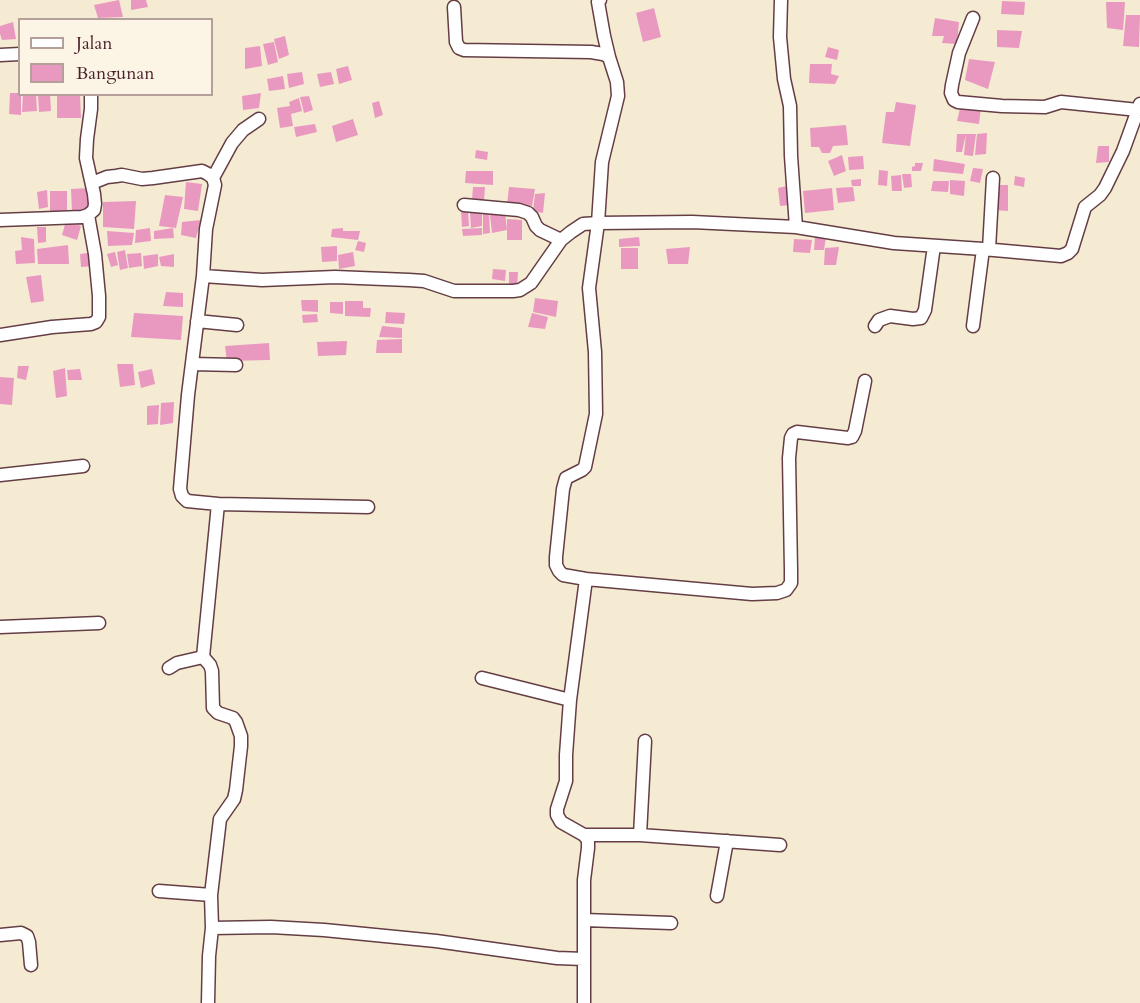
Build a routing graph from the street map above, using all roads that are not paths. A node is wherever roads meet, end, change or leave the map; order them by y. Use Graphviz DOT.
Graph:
graph roads {
  1 [pos="600,0"];
  2 [pos="781,0"];
  3 [pos="454,7"];
  4 [pos="973,18"];
  5 [pos="0,54"];
  6 [pos="18,54"];
  7 [pos="609,57"];
  8 [pos="91,96"];
  9 [pos="1139,107"];
  10 [pos="259,119"];
  11 [pos="213,178"];
  12 [pos="993,178"];
  13 [pos="92,183"];
  14 [pos="464,205"];
  15 [pos="88,215"];
  16 [pos="0,220"];
  17 [pos="598,223"];
  18 [pos="796,227"];
  19 [pos="561,240"];
  20 [pos="934,246"];
  21 [pos="986,249"];
  22 [pos="203,276"];
  23 [pos="197,321"];
  24 [pos="237,325"];
  25 [pos="875,326"];
  26 [pos="973,326"];
  27 [pos="0,335"];
  28 [pos="192,363"];
  29 [pos="236,365"];
  30 [pos="865,381"];
  31 [pos="83,466"];
  32 [pos="0,475"];
  33 [pos="219,504"];
  34 [pos="369,507"];
  35 [pos="586,579"];
  36 [pos="99,623"];
  37 [pos="0,627"];
  38 [pos="203,657"];
  39 [pos="169,668"];
  40 [pos="482,678"];
  41 [pos="570,700"];
  42 [pos="645,741"];
  43 [pos="584,835"];
  44 [pos="640,835"];
  45 [pos="727,841"];
  46 [pos="780,845"];
  47 [pos="159,891"];
  48 [pos="211,895"];
  49 [pos="717,896"];
  50 [pos="584,920"];
  51 [pos="671,923"];
  52 [pos="212,928"];
  53 [pos="0,935"];
  54 [pos="584,959"];
  55 [pos="31,965"];
  56 [pos="208,1003"];
  57 [pos="584,1003"];
  1 -- 7 [label="street"];
  2 -- 18 [label="street"];
  3 -- 7 [label="street"];
  4 -- 9 [label="street"];
  5 -- 6 [label="street"];
  7 -- 17 [label="street"];
  8 -- 13 [label="street"];
  9 -- 21 [label="street"];
  10 -- 11 [label="street"];
  11 -- 13 [label="street"];
  11 -- 22 [label="street"];
  12 -- 21 [label="street"];
  13 -- 15 [label="street"];
  14 -- 19 [label="street"];
  15 -- 16 [label="street"];
  15 -- 27 [label="street"];
  17 -- 18 [label="street"];
  17 -- 19 [label="street"];
  17 -- 35 [label="street"];
  18 -- 20 [label="street"];
  19 -- 22 [label="street"];
  20 -- 21 [label="street"];
  20 -- 25 [label="street"];
  21 -- 26 [label="street"];
  22 -- 23 [label="street"];
  23 -- 24 [label="street"];
  23 -- 28 [label="street"];
  28 -- 29 [label="street"];
  28 -- 33 [label="street"];
  30 -- 35 [label="street"];
  31 -- 32 [label="street"];
  33 -- 34 [label="street"];
  33 -- 38 [label="street"];
  35 -- 41 [label="street"];
  36 -- 37 [label="street"];
  38 -- 39 [label="street"];
  38 -- 48 [label="street"];
  40 -- 41 [label="street"];
  41 -- 43 [label="street"];
  42 -- 44 [label="street"];
  43 -- 44 [label="street"];
  43 -- 50 [label="street"];
  44 -- 45 [label="street"];
  45 -- 46 [label="street"];
  45 -- 49 [label="street"];
  47 -- 48 [label="street"];
  48 -- 52 [label="street"];
  50 -- 51 [label="street"];
  50 -- 54 [label="street"];
  52 -- 54 [label="street"];
  52 -- 56 [label="street"];
  53 -- 55 [label="street"];
  54 -- 57 [label="street"];
}
